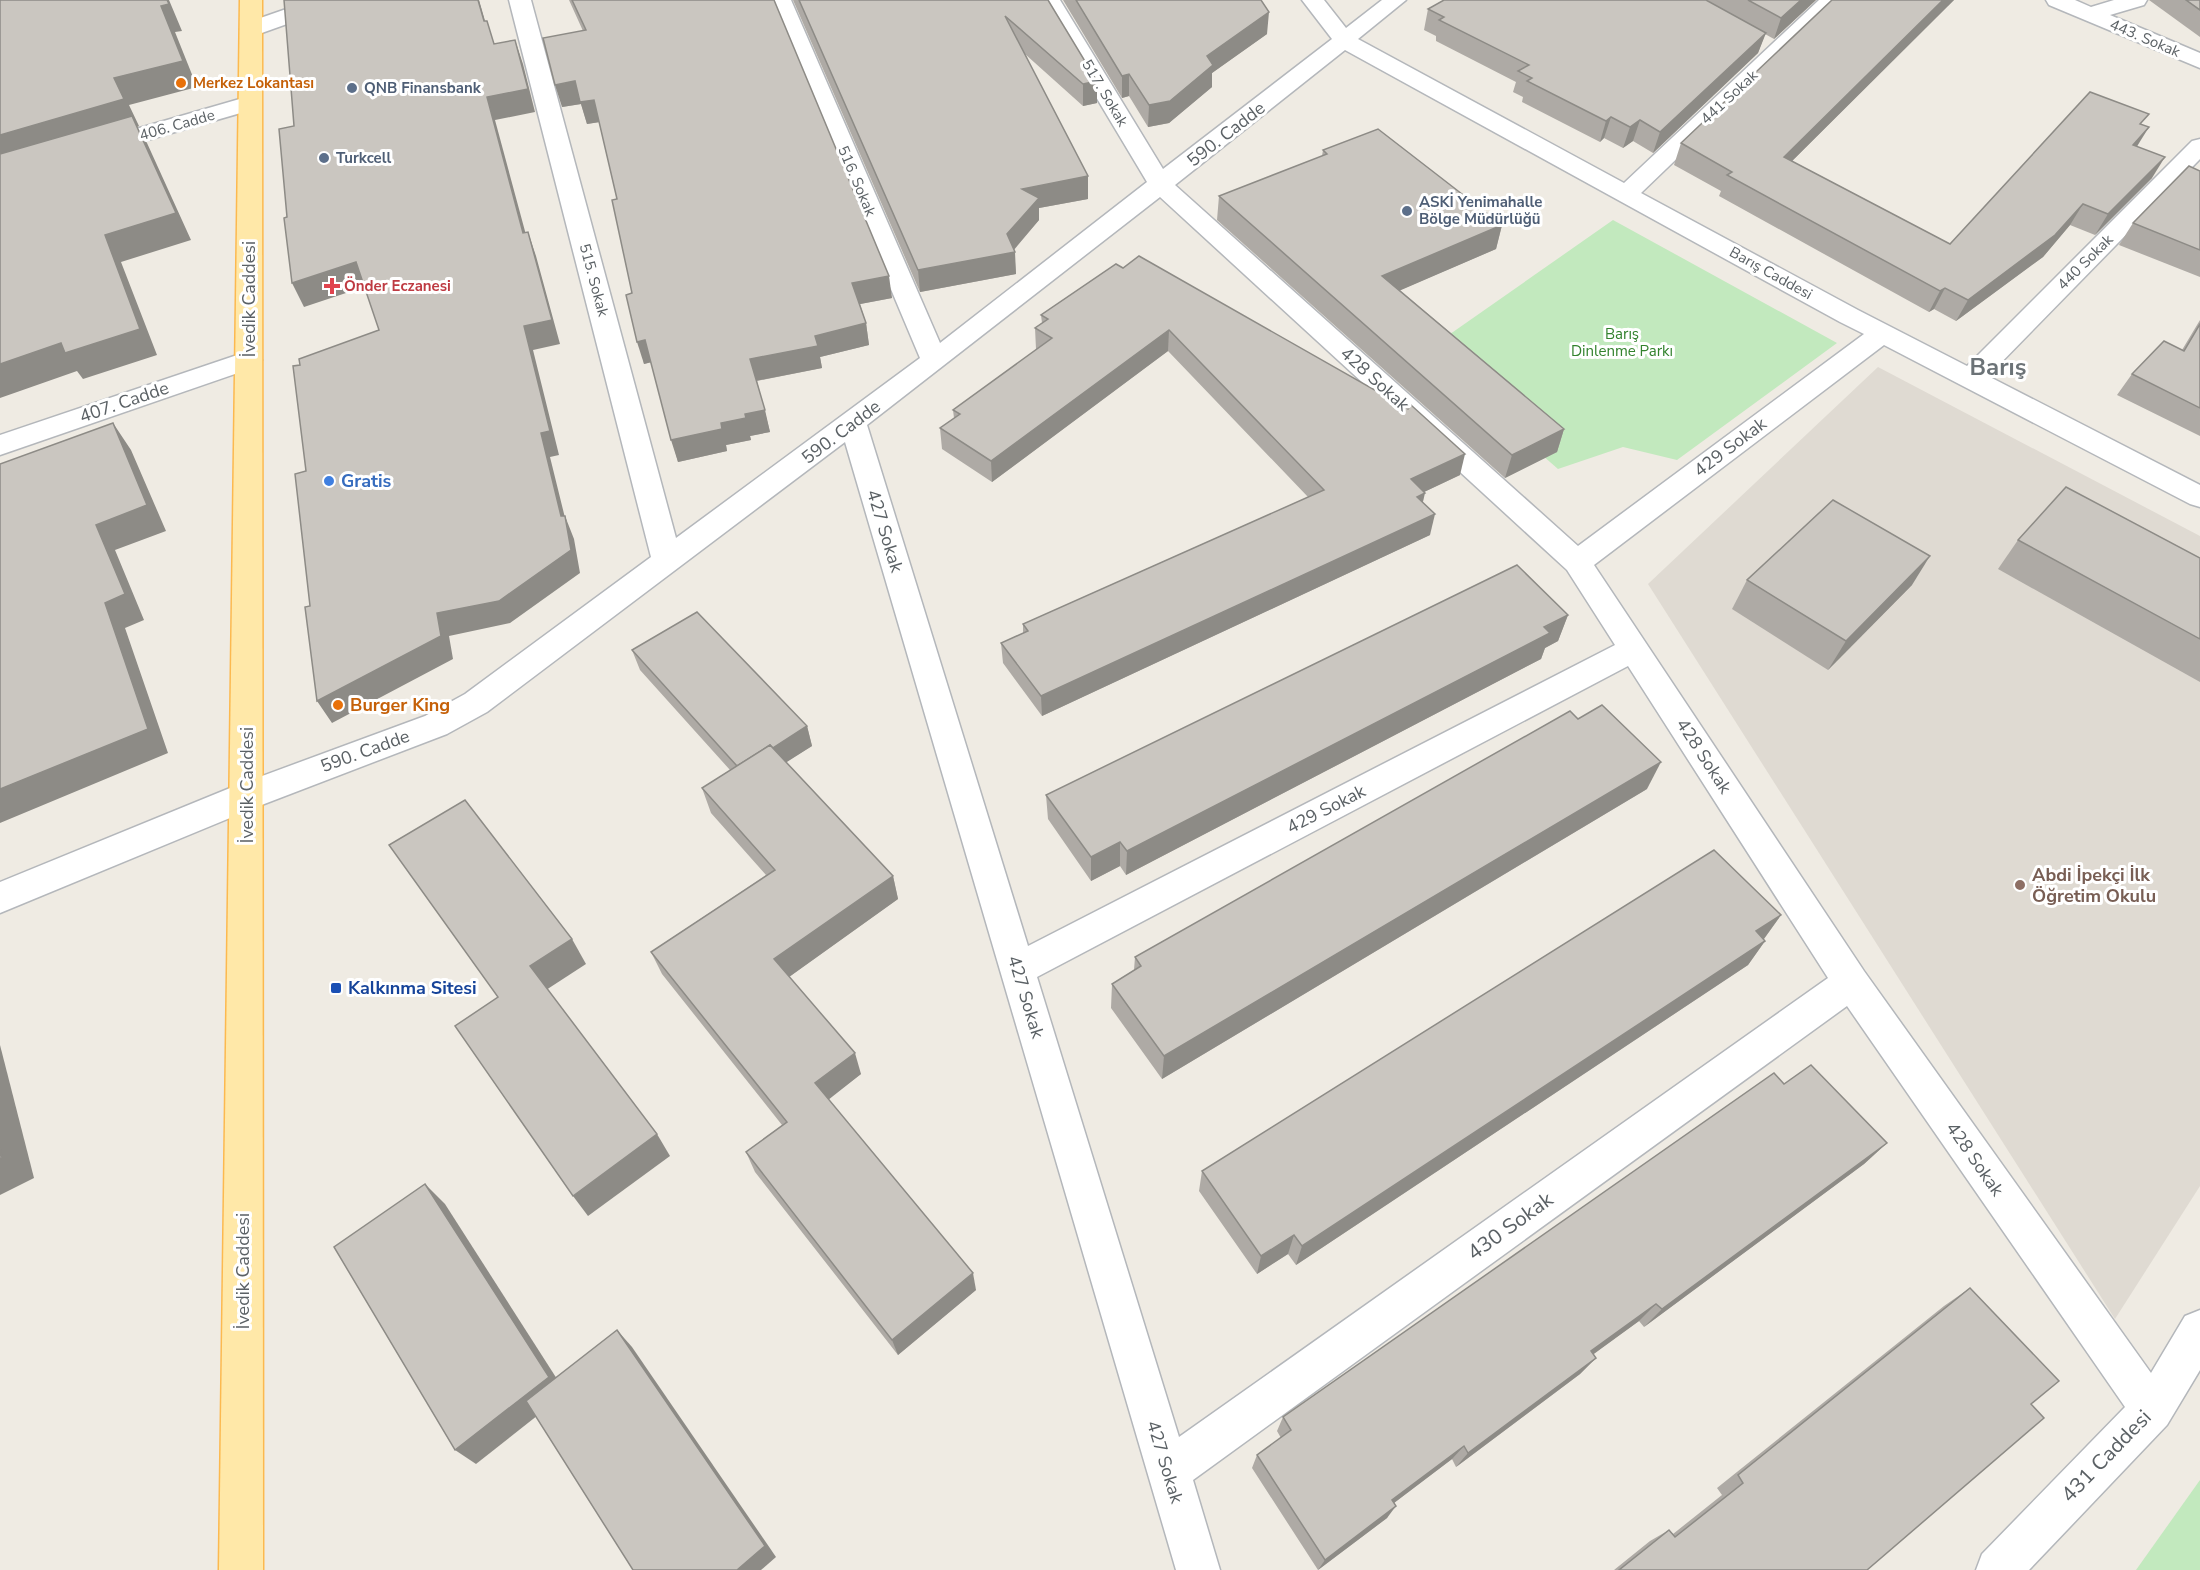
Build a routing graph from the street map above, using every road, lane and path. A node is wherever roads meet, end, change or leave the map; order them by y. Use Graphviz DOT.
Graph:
graph roads {
  1 [pos="251,0"];
  2 [pos="332,0"];
  3 [pos="520,0"];
  4 [pos="780,0"];
  5 [pos="1049,0"];
  6 [pos="1313,0"];
  7 [pos="1395,0"];
  8 [pos="1831,0"];
  9 [pos="2057,0"];
  10 [pos="2126,1"];
  11 [pos="2090,14"];
  12 [pos="251,29"];
  13 [pos="1345,41"];
  14 [pos="1755,41"];
  15 [pos="1776,52"];
  16 [pos="2200,61"];
  17 [pos="250,103"];
  18 [pos="2200,146"];
  19 [pos="80,153"];
  20 [pos="1161,185"];
  21 [pos="1626,194"];
  22 [pos="1883,333"];
  23 [pos="249,360"];
  24 [pos="934,362"];
  25 [pos="1971,378"];
  26 [pos="853,423"];
  27 [pos="0,444"];
  28 [pos="2200,497"];
  29 [pos="667,561"];
  30 [pos="1577,562"];
  31 [pos="1634,649"];
  32 [pos="247,796"];
  33 [pos="0,898"];
  34 [pos="1018,969"];
  35 [pos="1851,982"];
  36 [pos="2200,1331"];
  37 [pos="2152,1410"];
  38 [pos="1168,1471"];
  39 [pos="241,1570"];
  40 [pos="1198,1570"];
  41 [pos="1998,1570"];
  1 -- 12 [label="main road, İvedik Caddesi"];
  2 -- 12 [label="street"];
  3 -- 29 [label="street, 515. Sokak"];
  4 -- 24 [label="street, 516. Sokak"];
  5 -- 20 [label="street, 517. Sokak"];
  6 -- 13 [label="street"];
  7 -- 13 [label="street, 590. Cadde"];
  8 -- 15 [label="street, 441 Sokak"];
  9 -- 11 [label="street, 443. Sokak"];
  10 -- 11 [label="street"];
  11 -- 16 [label="street, 443. Sokak"];
  12 -- 17 [label="main road, İvedik Caddesi"];
  13 -- 20 [label="street, 590. Cadde"];
  13 -- 21 [label="street, Barış Caddesi"];
  14 -- 15 [label="street"];
  15 -- 21 [label="street, 441 Sokak"];
  17 -- 19 [label="street, 406. Cadde"];
  17 -- 23 [label="main road, İvedik Caddesi"];
  18 -- 25 [label="street, 440 Sokak"];
  20 -- 24 [label="street, 590. Cadde"];
  20 -- 30 [label="street, 428 Sokak"];
  21 -- 22 [label="street, Barış Caddesi"];
  22 -- 25 [label="street, Barış Caddesi"];
  22 -- 30 [label="street, 429 Sokak"];
  23 -- 27 [label="street, 407. Cadde"];
  23 -- 32 [label="main road, İvedik Caddesi"];
  24 -- 26 [label="street, 590. Cadde"];
  25 -- 28 [label="street, Barış Caddesi"];
  26 -- 29 [label="street, 590. Cadde"];
  26 -- 34 [label="street, 427 Sokak"];
  29 -- 32 [label="street, 590. Cadde"];
  30 -- 31 [label="street, 428 Sokak"];
  31 -- 34 [label="street, 429 Sokak"];
  31 -- 35 [label="street, 428 Sokak"];
  32 -- 33 [label="street, 590. Cadde"];
  32 -- 39 [label="main road, İvedik Caddesi"];
  34 -- 38 [label="street, 427 Sokak"];
  35 -- 37 [label="street, 428 Sokak"];
  35 -- 38 [label="street, 430 Sokak"];
  36 -- 37 [label="street, 431 Caddesi"];
  37 -- 41 [label="street, 431 Caddesi"];
  38 -- 40 [label="street, 427 Sokak"];
}
